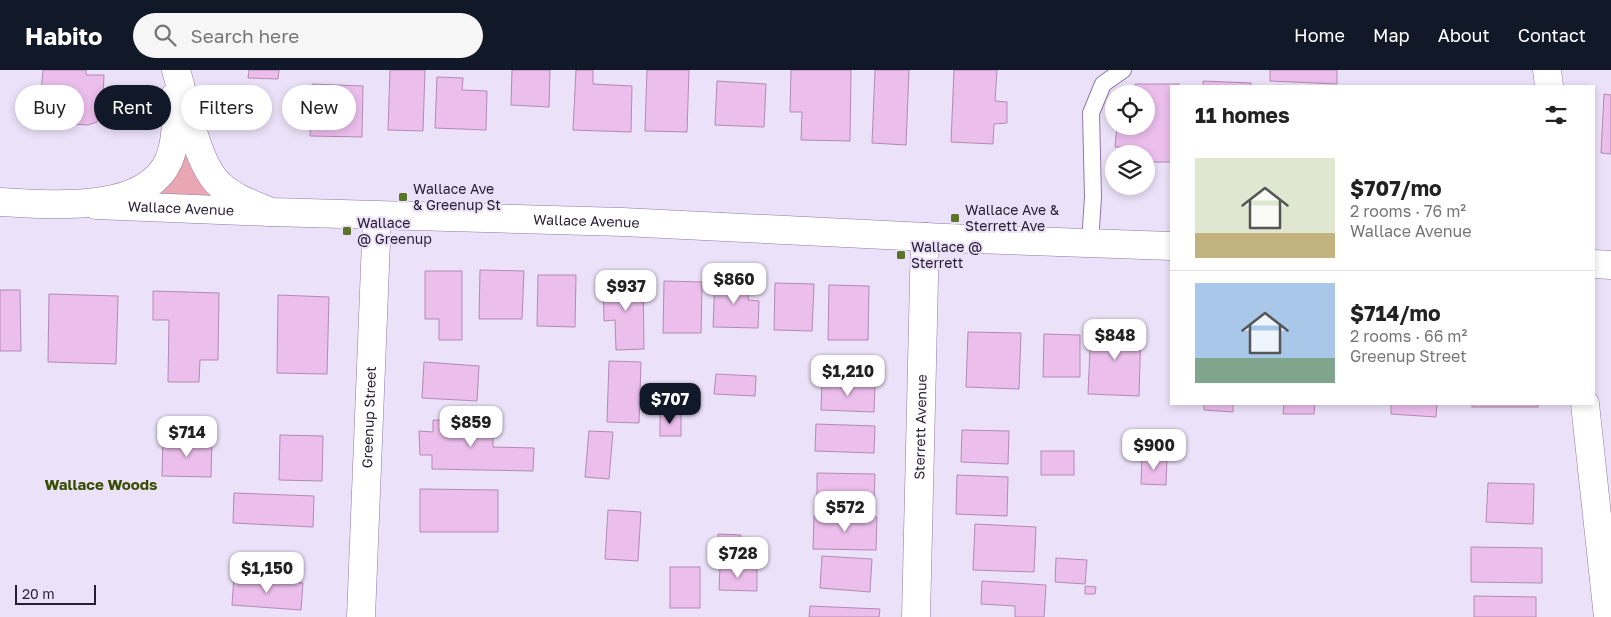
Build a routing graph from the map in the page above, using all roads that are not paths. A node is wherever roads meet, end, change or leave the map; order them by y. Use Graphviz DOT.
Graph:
graph roads {
  1 [pos="172,70"];
  2 [pos="176,70"];
  3 [pos="1123,70"];
  4 [pos="1547,70"];
  5 [pos="1549,85"];
  6 [pos="0,202"];
  7 [pos="77,205"];
  8 [pos="272,212"];
  9 [pos="377,217"];
  10 [pos="925,237"];
  11 [pos="1090,243"];
  12 [pos="1170,246"];
  13 [pos="1595,264"];
  14 [pos="1611,265"];
  15 [pos="1585,405"];
  16 [pos="361,617"];
  17 [pos="916,617"];
  18 [pos="1608,617"];
  1 -- 7 [label="street"];
  2 -- 8 [label="street"];
  3 -- 11 [label="lane"];
  4 -- 5 [label="street"];
  6 -- 7 [label="street, Wallace Avenue"];
  7 -- 8 [label="street, Wallace Avenue"];
  8 -- 9 [label="street, Wallace Avenue"];
  9 -- 10 [label="street, Wallace Avenue"];
  9 -- 16 [label="street, Greenup Street"];
  10 -- 11 [label="street, Wallace Avenue"];
  10 -- 17 [label="street, Sterrett Avenue"];
  11 -- 12 [label="street, Wallace Avenue"];
  13 -- 14 [label="street"];
  15 -- 18 [label="street"];
}
